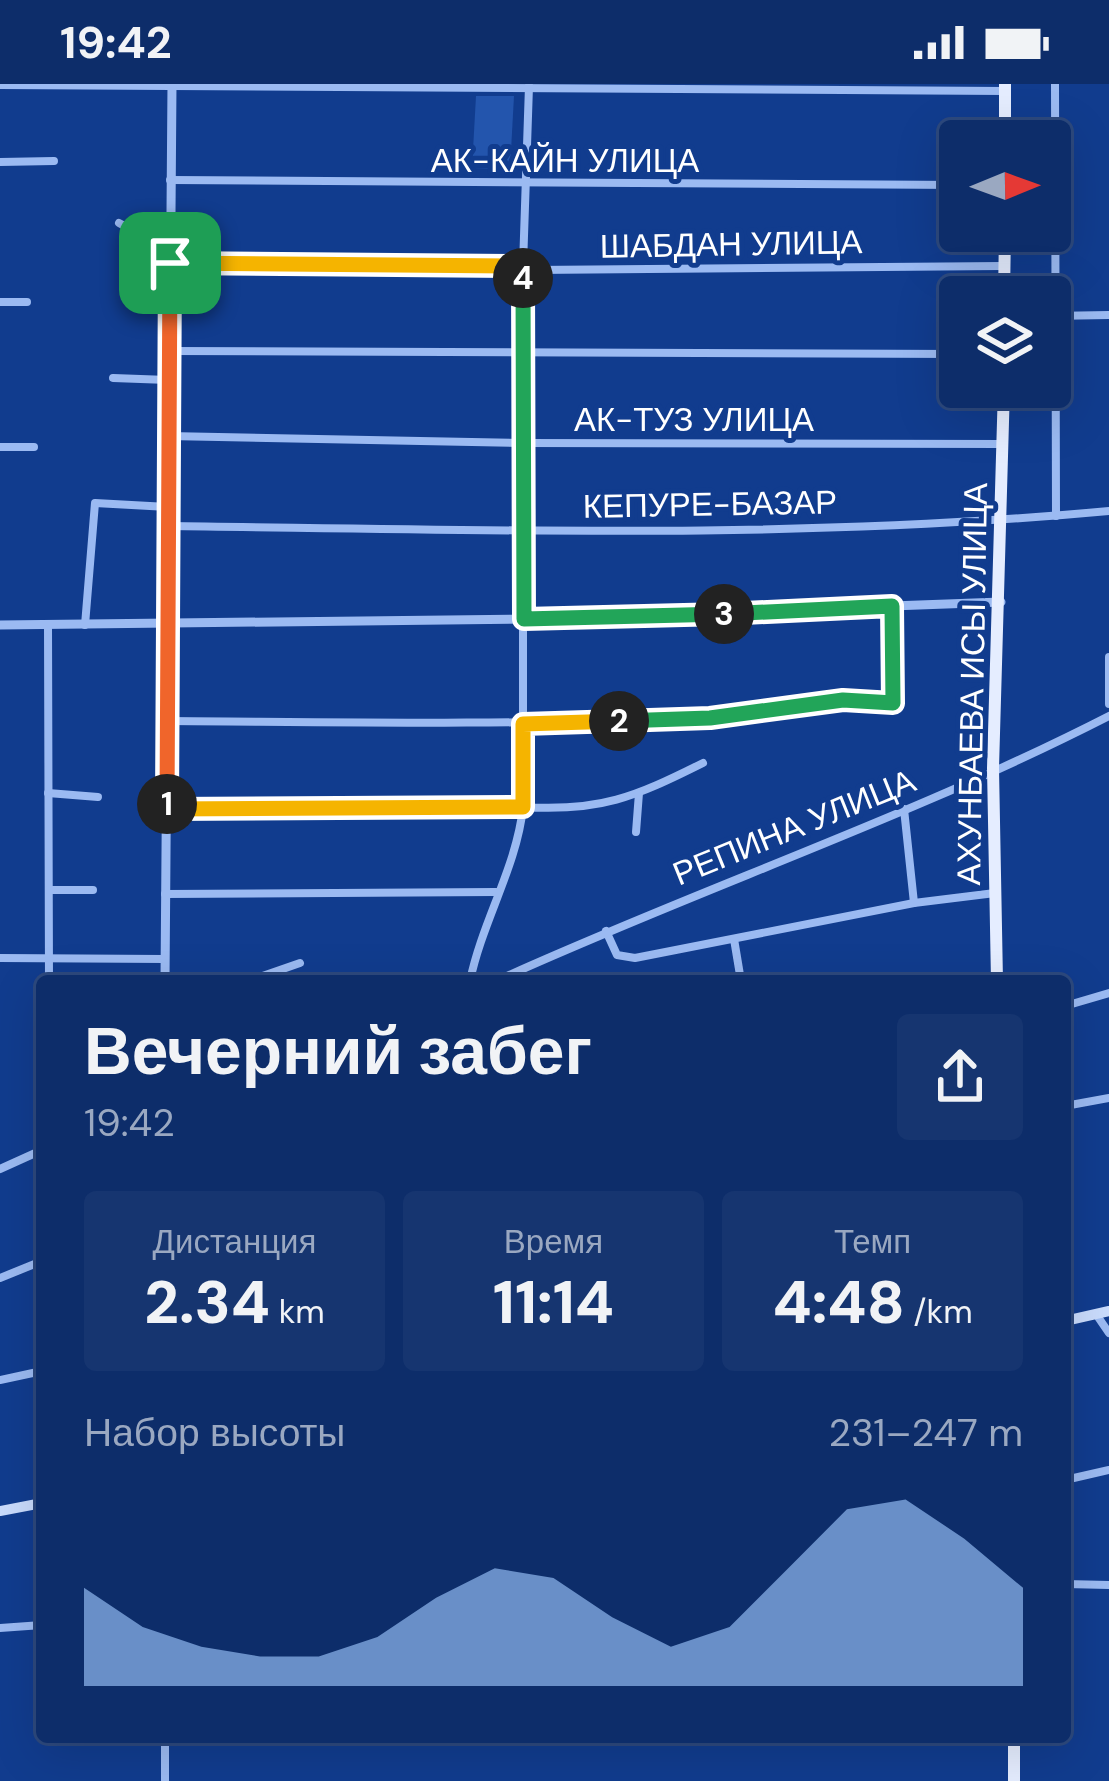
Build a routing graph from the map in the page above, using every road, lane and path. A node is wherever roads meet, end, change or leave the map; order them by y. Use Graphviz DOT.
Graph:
graph roads {
  1 [pos="1054,84"];
  2 [pos="0,85"];
  3 [pos="172,86"];
  4 [pos="529,86"];
  5 [pos="1005,88"];
  6 [pos="1005,120"];
  7 [pos="54,161"];
  8 [pos="0,162"];
  9 [pos="170,180"];
  10 [pos="525,185"];
  11 [pos="939,185"];
  12 [pos="119,223"];
  13 [pos="170,236"];
  14 [pos="1005,252"];
  15 [pos="170,263"];
  16 [pos="523,266"];
  17 [pos="1005,266"];
  18 [pos="1005,276"];
  19 [pos="1053,276"];
  20 [pos="0,302"];
  21 [pos="27,302"];
  22 [pos="1109,315"];
  23 [pos="1071,316"];
  24 [pos="168,351"];
  25 [pos="524,354"];
  26 [pos="939,354"];
  27 [pos="113,378"];
  28 [pos="168,380"];
  29 [pos="1004,408"];
  30 [pos="1054,408"];
  31 [pos="168,436"];
  32 [pos="524,443"];
  33 [pos="1003,444"];
  34 [pos="34,447"];
  35 [pos="0,448"];
  36 [pos="168,507"];
  37 [pos="1109,511"];
  38 [pos="1056,516"];
  39 [pos="1002,520"];
  40 [pos="167,526"];
  41 [pos="523,530"];
  42 [pos="1000,602"];
  43 [pos="892,606"];
  44 [pos="524,619"];
  45 [pos="167,624"];
  46 [pos="0,625"];
  47 [pos="48,625"];
  48 [pos="85,625"];
  49 [pos="1109,657"];
  50 [pos="1109,704"];
  51 [pos="1109,716"];
  52 [pos="167,721"];
  53 [pos="523,724"];
  54 [pos="703,763"];
  55 [pos="993,769"];
  56 [pos="639,793"];
  57 [pos="48,794"];
  58 [pos="98,797"];
  59 [pos="523,807"];
  60 [pos="167,809"];
  61 [pos="904,809"];
  62 [pos="636,832"];
  63 [pos="49,890"];
  64 [pos="93,890"];
  65 [pos="496,892"];
  66 [pos="995,892"];
  67 [pos="165,894"];
  68 [pos="914,903"];
  69 [pos="606,931"];
  70 [pos="734,938"];
  71 [pos="0,958"];
  72 [pos="50,958"];
  73 [pos="165,958"];
  74 [pos="300,963"];
  75 [pos="50,975"];
  76 [pos="165,975"];
  77 [pos="265,975"];
  78 [pos="471,975"];
  79 [pos="509,975"];
  80 [pos="740,975"];
  81 [pos="997,975"];
  82 [pos="1109,993"];
  83 [pos="1071,1004"];
  84 [pos="1109,1098"];
  85 [pos="1071,1105"];
  86 [pos="36,1153"];
  87 [pos="0,1169"];
  88 [pos="36,1263"];
  89 [pos="0,1278"];
  90 [pos="1102,1312"];
  91 [pos="1071,1320"];
  92 [pos="1109,1333"];
  93 [pos="36,1371"];
  94 [pos="0,1380"];
  95 [pos="1109,1470"];
  96 [pos="1071,1479"];
  97 [pos="36,1504"];
  98 [pos="0,1510"];
  99 [pos="1071,1584"];
  100 [pos="1109,1585"];
  101 [pos="36,1625"];
  102 [pos="0,1628"];
  103 [pos="165,1743"];
  104 [pos="1014,1743"];
  105 [pos="165,1781"];
  106 [pos="1014,1781"];
  1 -- 19 [label="street"];
  2 -- 3 [label="street"];
  3 -- 4 [label="street"];
  3 -- 9 [label="street"];
  4 -- 5 [label="street"];
  4 -- 10 [label="street"];
  5 -- 6 [label="main road"];
  7 -- 8 [label="street"];
  9 -- 10 [label="street, АК-КАЙН УЛИЦА"];
  9 -- 13 [label="street"];
  10 -- 11 [label="street, АК-КАЙН УЛИЦА"];
  10 -- 16 [label="street"];
  12 -- 13 [label="street"];
  13 -- 15 [label="street"];
  14 -- 17 [label="main road"];
  15 -- 16 [label="street, ШАБДАН УЛИЦА"];
  15 -- 24 [label="street"];
  16 -- 17 [label="street, ШАБДАН УЛИЦА"];
  16 -- 25 [label="street"];
  17 -- 18 [label="main road"];
  20 -- 21 [label="street"];
  22 -- 23 [label="street"];
  24 -- 25 [label="street"];
  24 -- 28 [label="street"];
  25 -- 26 [label="street"];
  25 -- 32 [label="street"];
  27 -- 28 [label="street"];
  28 -- 31 [label="street"];
  29 -- 33 [label="main road, АХУНБАЕВА ИСЫ УЛИЦА"];
  30 -- 38 [label="street"];
  31 -- 32 [label="street, АК-ТУЗ УЛИЦА"];
  31 -- 36 [label="street"];
  32 -- 33 [label="street, АК-ТУЗ УЛИЦА"];
  32 -- 41 [label="street"];
  33 -- 39 [label="main road, АХУНБАЕВА ИСЫ УЛИЦА"];
  34 -- 35 [label="street"];
  36 -- 40 [label="street"];
  36 -- 48 [label="street"];
  37 -- 38 [label="street, КЕПУРЕ-БАЗАР"];
  38 -- 39 [label="street, КЕПУРЕ-БАЗАР"];
  39 -- 41 [label="street, КЕПУРЕ-БАЗАР"];
  39 -- 42 [label="main road, АХУНБАЕВА ИСЫ УЛИЦА"];
  40 -- 41 [label="street, КЕПУРЕ-БАЗАР"];
  40 -- 45 [label="street"];
  41 -- 44 [label="street"];
  42 -- 43 [label="street"];
  42 -- 55 [label="main road, АХУНБАЕВА ИСЫ УЛИЦА"];
  43 -- 44 [label="street"];
  43 -- 53 [label="street"];
  44 -- 45 [label="street"];
  44 -- 53 [label="street"];
  45 -- 48 [label="street"];
  45 -- 52 [label="street"];
  46 -- 47 [label="street"];
  47 -- 48 [label="street"];
  47 -- 57 [label="street"];
  49 -- 50 [label="street"];
  51 -- 55 [label="street, РЕПИНА УЛИЦА"];
  52 -- 53 [label="street"];
  52 -- 60 [label="street"];
  53 -- 59 [label="street"];
  54 -- 56 [label="street"];
  55 -- 61 [label="street, РЕПИНА УЛИЦА"];
  55 -- 66 [label="main road, АХУНБАЕВА ИСЫ УЛИЦА"];
  56 -- 59 [label="street"];
  56 -- 62 [label="street"];
  57 -- 58 [label="street"];
  57 -- 63 [label="street"];
  59 -- 60 [label="street"];
  59 -- 65 [label="street"];
  60 -- 67 [label="street"];
  61 -- 68 [label="street"];
  61 -- 69 [label="street, РЕПИНА УЛИЦА"];
  63 -- 64 [label="street"];
  63 -- 72 [label="street"];
  65 -- 67 [label="street"];
  65 -- 78 [label="street"];
  66 -- 68 [label="street"];
  66 -- 81 [label="main road, АХУНБАЕВА ИСЫ УЛИЦА"];
  67 -- 73 [label="street"];
  68 -- 70 [label="street"];
  69 -- 70 [label="street"];
  69 -- 79 [label="street, РЕПИНА УЛИЦА"];
  70 -- 80 [label="street"];
  71 -- 72 [label="street"];
  72 -- 73 [label="street"];
  72 -- 75 [label="street"];
  73 -- 76 [label="street"];
  74 -- 77 [label="street"];
  82 -- 83 [label="street"];
  84 -- 85 [label="street"];
  86 -- 87 [label="street"];
  88 -- 89 [label="street"];
  90 -- 91 [label="main road"];
  90 -- 92 [label="street"];
  93 -- 94 [label="street"];
  95 -- 96 [label="street"];
  97 -- 98 [label="main road"];
  99 -- 100 [label="street"];
  101 -- 102 [label="street"];
  103 -- 105 [label="street"];
  104 -- 106 [label="main road"];
}
